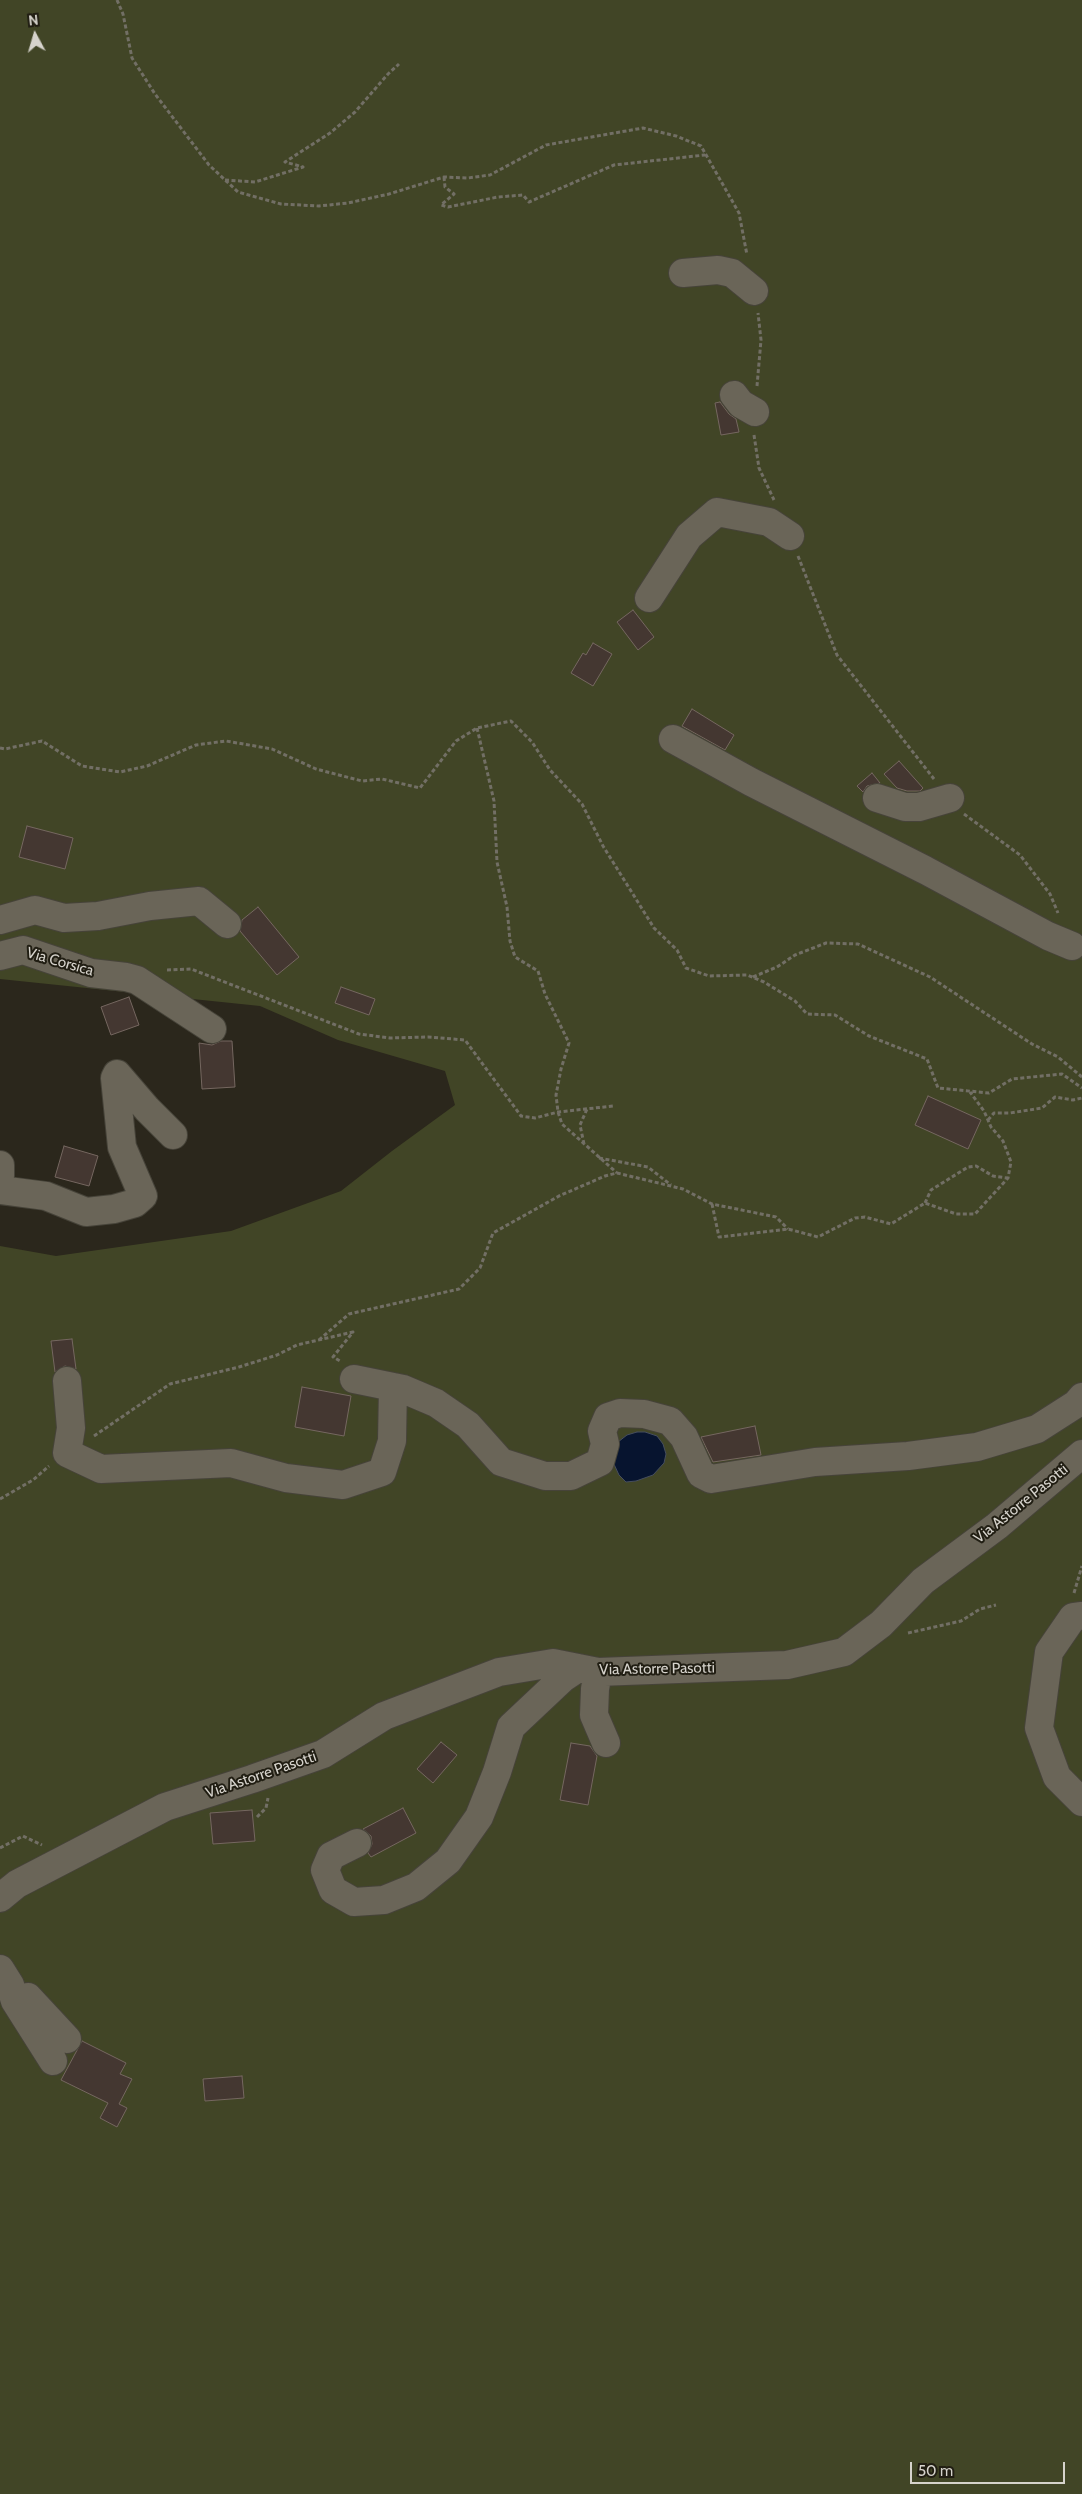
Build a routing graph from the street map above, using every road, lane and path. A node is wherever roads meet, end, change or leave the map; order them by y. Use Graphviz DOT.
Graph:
graph roads {
  1 [pos="117,0"];
  2 [pos="399,64"];
  3 [pos="705,155"];
  4 [pos="444,177"];
  5 [pos="224,180"];
  6 [pos="683,273"];
  7 [pos="754,291"];
  8 [pos="734,395"];
  9 [pos="754,412"];
  10 [pos="790,536"];
  11 [pos="649,598"];
  12 [pos="477,728"];
  13 [pos="673,739"];
  14 [pos="0,748"];
  15 [pos="877,798"];
  16 [pos="950,798"];
  17 [pos="0,920"];
  18 [pos="227,924"];
  19 [pos="0,932"];
  20 [pos="1072,946"];
  21 [pos="0,956"];
  22 [pos="48,958"];
  23 [pos="753,978"];
  24 [pos="155,979"];
  25 [pos="212,1029"];
  26 [pos="1082,1077"];
  27 [pos="1082,1088"];
  28 [pos="969,1091"];
  29 [pos="1082,1098"];
  30 [pos="613,1106"];
  31 [pos="587,1109"];
  32 [pos="558,1112"];
  33 [pos="988,1120"];
  34 [pos="173,1135"];
  35 [pos="584,1144"];
  36 [pos="599,1158"];
  37 [pos="0,1165"];
  38 [pos="617,1173"];
  39 [pos="0,1176"];
  40 [pos="1008,1178"];
  41 [pos="674,1187"];
  42 [pos="0,1190"];
  43 [pos="925,1203"];
  44 [pos="712,1204"];
  45 [pos="788,1229"];
  46 [pos="319,1340"];
  47 [pos="348,1371"];
  48 [pos="67,1381"];
  49 [pos="393,1386"];
  50 [pos="1082,1397"];
  51 [pos="67,1453"];
  52 [pos="1082,1454"];
  53 [pos="0,1499"];
  54 [pos="1082,1566"];
  55 [pos="996,1605"];
  56 [pos="1076,1608"];
  57 [pos="867,1634"];
  58 [pos="588,1670"];
  59 [pos="606,1743"];
  60 [pos="1082,1802"];
  61 [pos="357,1844"];
  62 [pos="0,1898"];
  63 [pos="5,1977"];
  64 [pos="60,2050"];
  1 -- 5 [label="path"];
  2 -- 5 [label="path"];
  3 -- 4 [label="path"];
  3 -- 4 [label="path"];
  3 -- 7 [label="path"];
  4 -- 5 [label="path"];
  6 -- 7 [label="street"];
  7 -- 9 [label="path"];
  8 -- 9 [label="street"];
  9 -- 10 [label="path"];
  10 -- 11 [label="street"];
  10 -- 16 [label="path"];
  12 -- 14 [label="path"];
  12 -- 23 [label="path"];
  12 -- 32 [label="path"];
  13 -- 20 [label="street"];
  15 -- 16 [label="street"];
  16 -- 20 [label="path"];
  17 -- 18 [label="street"];
  19 -- 22 [label="street"];
  21 -- 22 [label="street, Via Corsica"];
  22 -- 24 [label="street, Via Corsica"];
  23 -- 26 [label="path"];
  23 -- 28 [label="path"];
  24 -- 25 [label="street, Via Corsica"];
  24 -- 32 [label="path"];
  27 -- 28 [label="path"];
  28 -- 33 [label="path"];
  29 -- 33 [label="path"];
  30 -- 31 [label="path"];
  31 -- 32 [label="path"];
  31 -- 35 [label="path"];
  32 -- 35 [label="path"];
  33 -- 40 [label="path"];
  34 -- 42 [label="street"];
  35 -- 36 [label="path"];
  36 -- 38 [label="path"];
  36 -- 41 [label="path"];
  37 -- 39 [label="street"];
  38 -- 41 [label="path"];
  38 -- 46 [label="path"];
  40 -- 43 [label="path"];
  40 -- 43 [label="path"];
  41 -- 44 [label="path"];
  43 -- 45 [label="path"];
  44 -- 45 [label="path"];
  44 -- 45 [label="path"];
  46 -- 47 [label="path"];
  46 -- 51 [label="path"];
  47 -- 49 [label="street"];
  48 -- 51 [label="street"];
  49 -- 50 [label="street"];
  49 -- 51 [label="street"];
  51 -- 53 [label="path"];
  52 -- 57 [label="street, Via Astorre Pasotti"];
  54 -- 56 [label="path"];
  55 -- 57 [label="path"];
  56 -- 60 [label="street"];
  57 -- 58 [label="street, Via Astorre Pasotti"];
  58 -- 59 [label="street"];
  58 -- 61 [label="street"];
  58 -- 62 [label="street, Via Astorre Pasotti"];
  63 -- 64 [label="street"];
}
